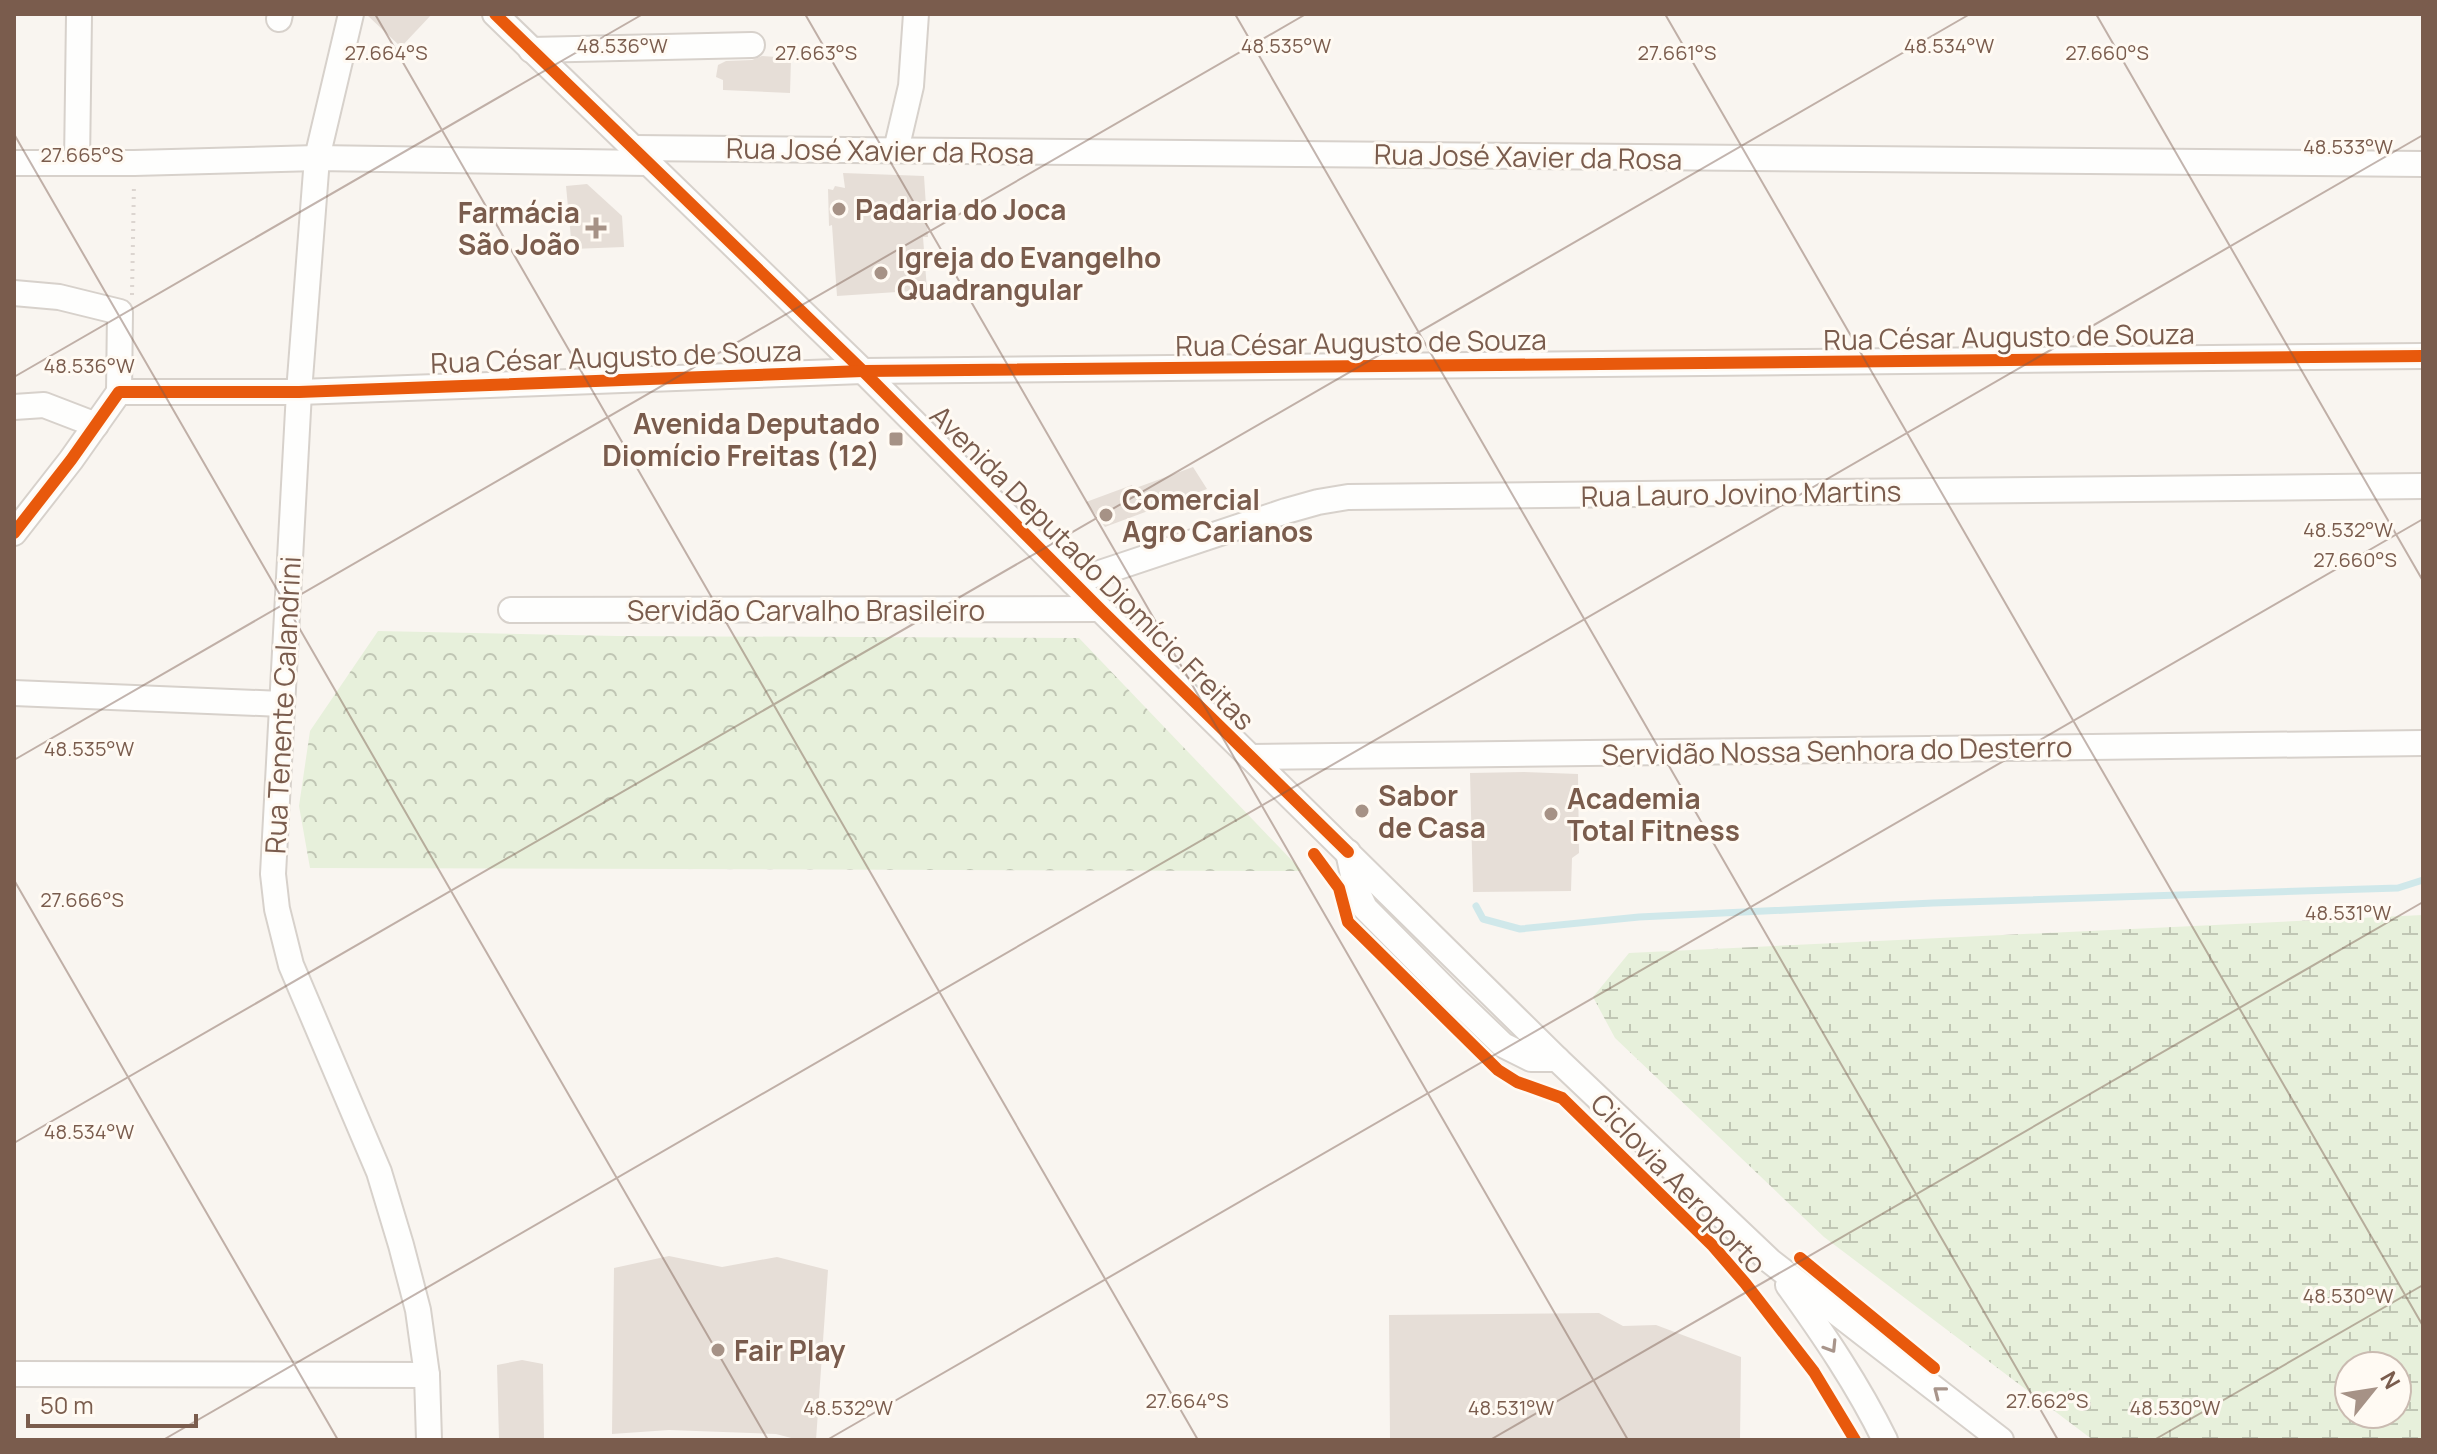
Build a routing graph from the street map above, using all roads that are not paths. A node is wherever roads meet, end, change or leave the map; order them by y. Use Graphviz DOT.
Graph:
graph roads {
  1 [pos="351,14"];
  2 [pos="495,14"];
  3 [pos="916,14"];
  4 [pos="79,16"];
  5 [pos="752,45"];
  6 [pos="531,50"];
  7 [pos="896,150"];
  8 [pos="641,155"];
  9 [pos="317,158"];
  10 [pos="14,163"];
  11 [pos="77,163"];
  12 [pos="2423,164"];
  13 [pos="14,293"];
  14 [pos="2423,356"];
  15 [pos="863,371"];
  16 [pos="119,392"];
  17 [pos="299,392"];
  18 [pos="14,407"];
  19 [pos="96,425"];
  20 [pos="2423,486"];
  21 [pos="14,533"];
  22 [pos="1073,582"];
  23 [pos="1100,609"];
  24 [pos="511,610"];
  25 [pos="14,693"];
  26 [pos="282,704"];
  27 [pos="2423,743"];
  28 [pos="1250,757"];
  29 [pos="1770,1261"];
  30 [pos="14,1374"];
  31 [pos="427,1375"];
  32 [pos="429,1440"];
  33 [pos="1885,1440"];
  34 [pos="2001,1440"];
  1 -- 9 [label="street, Rua Tenente Calandrini"];
  2 -- 6 [label="street, Avenida Deputado Diomício Freitas"];
  3 -- 7 [label="street"];
  4 -- 11 [label="street"];
  5 -- 6 [label="street"];
  6 -- 8 [label="street, Avenida Deputado Diomício Freitas"];
  7 -- 8 [label="street, Rua José Xavier da Rosa"];
  7 -- 12 [label="street, Rua José Xavier da Rosa"];
  8 -- 9 [label="street, Rua José Xavier da Rosa"];
  8 -- 15 [label="street, Avenida Deputado Diomício Freitas"];
  9 -- 11 [label="street, Rua José Xavier da Rosa"];
  9 -- 17 [label="street, Rua Tenente Calandrini"];
  10 -- 11 [label="street, Rua José Xavier da Rosa"];
  13 -- 16 [label="street"];
  14 -- 15 [label="street, Rua César Augusto de Souza"];
  15 -- 17 [label="street, Rua César Augusto de Souza"];
  15 -- 22 [label="street, Avenida Deputado Diomício Freitas"];
  16 -- 17 [label="street, Rua César Augusto de Souza"];
  16 -- 19 [label="street"];
  17 -- 26 [label="street, Rua Tenente Calandrini"];
  18 -- 19 [label="street"];
  19 -- 21 [label="street"];
  20 -- 22 [label="street, Rua Lauro Jovino Martins"];
  22 -- 23 [label="street, Avenida Deputado Diomício Freitas"];
  23 -- 24 [label="street, Servidão Carvalho Brasileiro"];
  23 -- 28 [label="street, Avenida Deputado Diomício Freitas"];
  25 -- 26 [label="street"];
  26 -- 31 [label="street, Rua Tenente Calandrini"];
  27 -- 28 [label="street, Servidão Nossa Senhora do Desterro"];
  28 -- 29 [label="street, Avenida Deputado Diomício Freitas"];
  29 -- 33 [label="street, Avenida Deputado Diomício Freitas, one-way"];
  34 -- 29 [label="street, Avenida Deputado Diomício Freitas, one-way"];
  30 -- 31 [label="street"];
  31 -- 32 [label="street, Rua Tenente Calandrini"];
}
